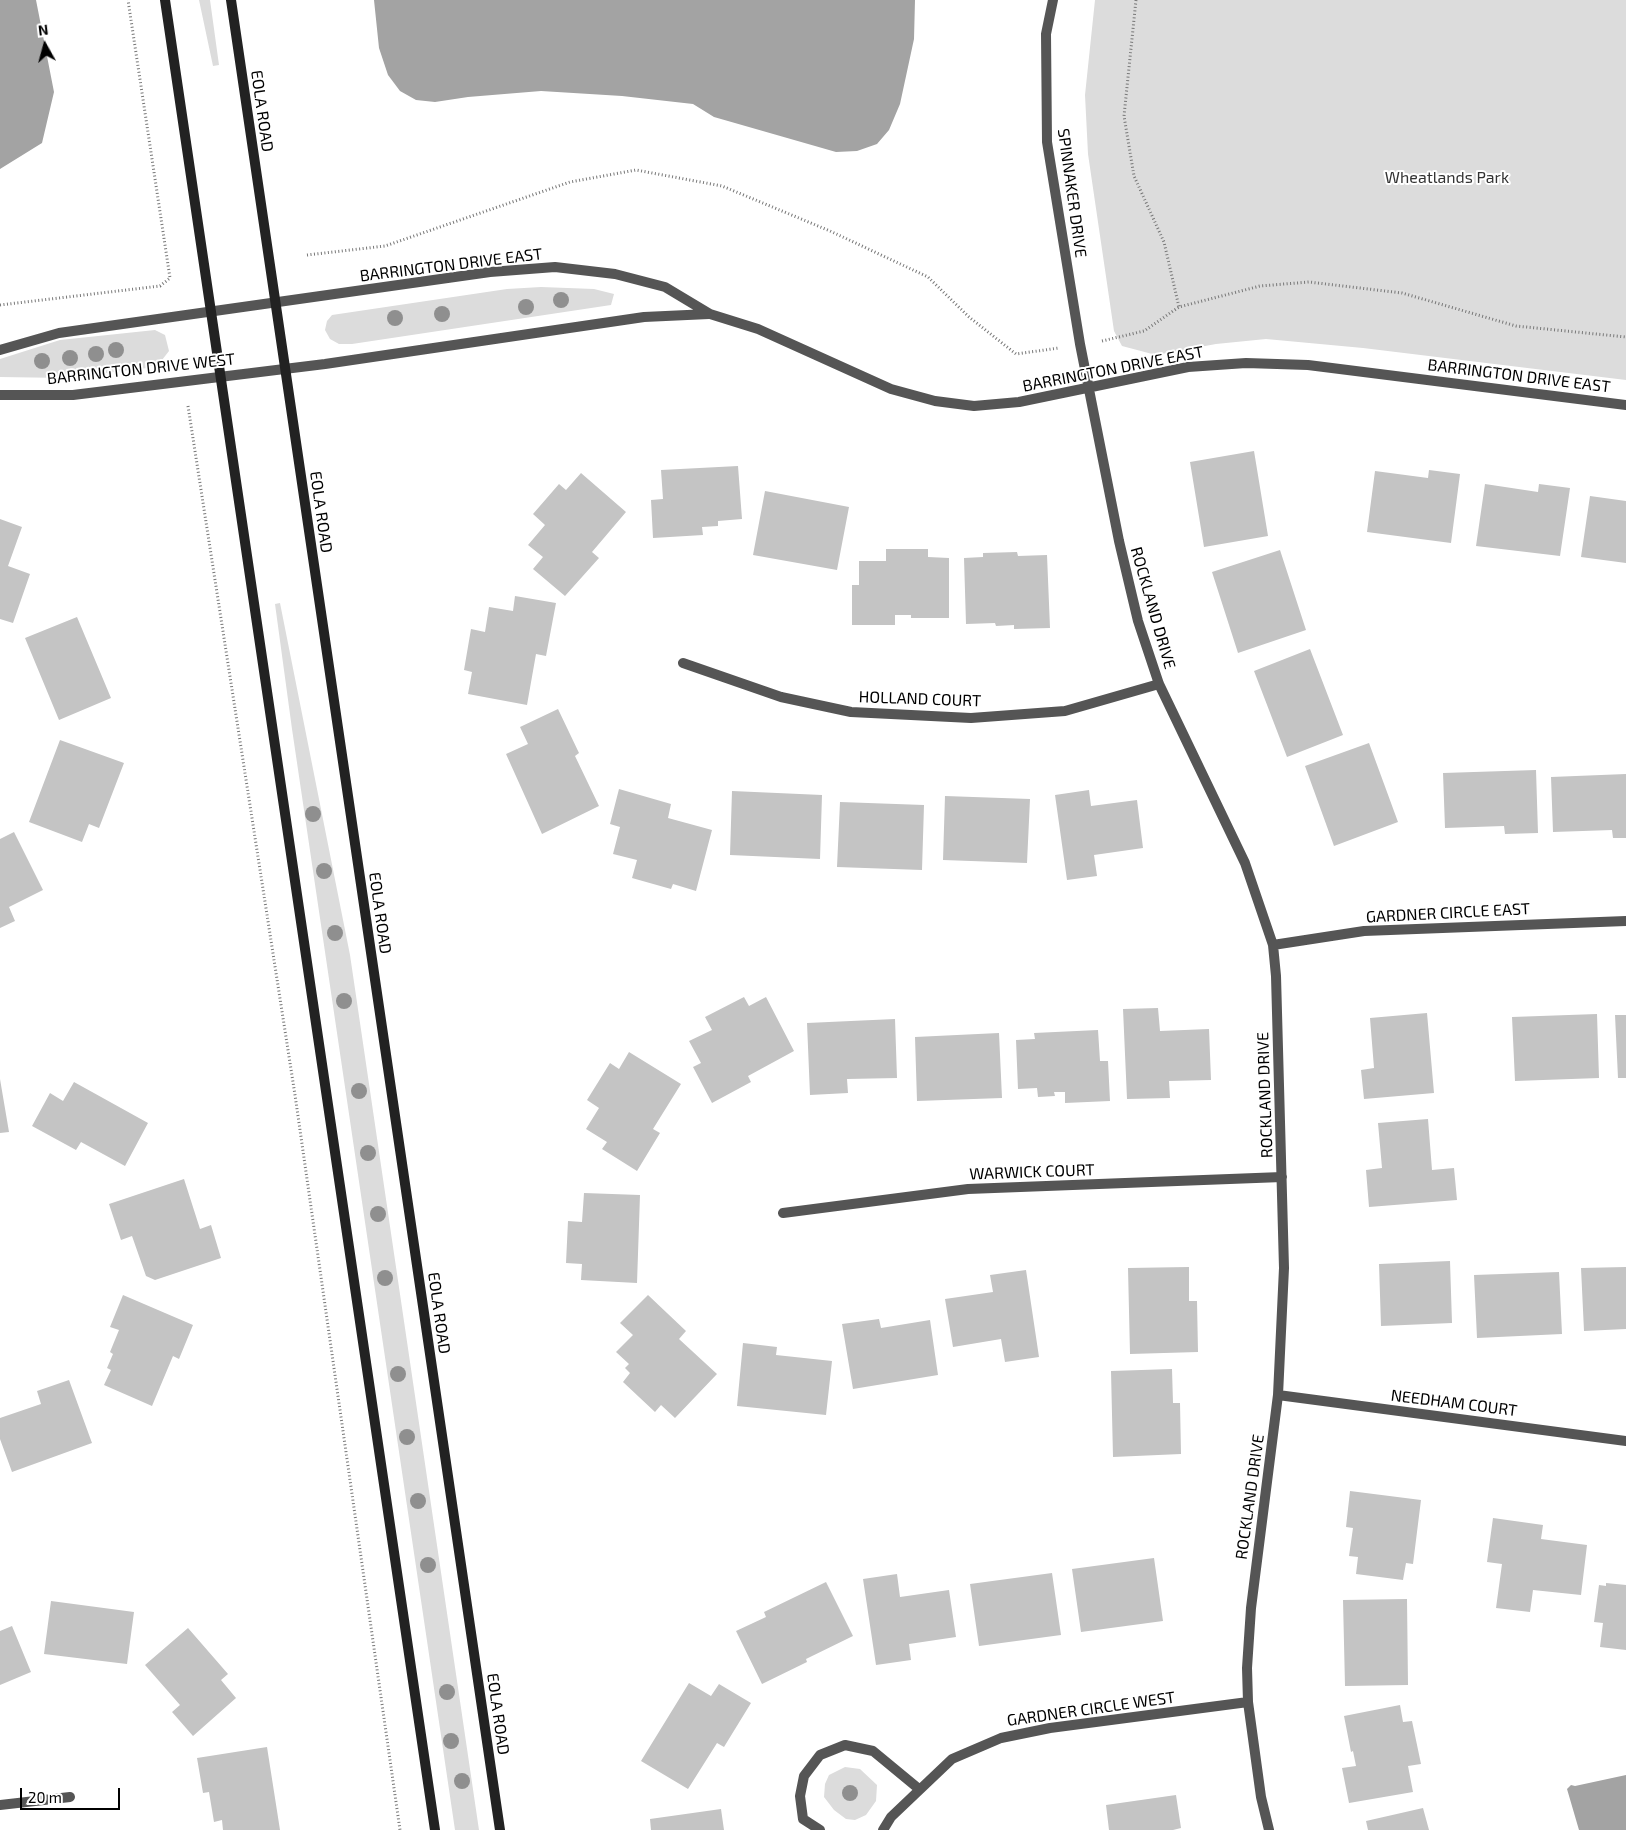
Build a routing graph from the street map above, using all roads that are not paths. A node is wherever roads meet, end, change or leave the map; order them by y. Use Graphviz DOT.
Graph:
graph roads {
  1 [pos="166,0"];
  2 [pos="231,0"];
  3 [pos="1053,0"];
  4 [pos="276,304"];
  5 [pos="211,310"];
  6 [pos="710,314"];
  7 [pos="0,350"];
  8 [pos="285,369"];
  9 [pos="220,377"];
  10 [pos="1088,389"];
  11 [pos="0,395"];
  12 [pos="1626,405"];
  13 [pos="683,663"];
  14 [pos="1159,684"];
  15 [pos="1626,921"];
  16 [pos="1273,944"];
  17 [pos="1282,1177"];
  18 [pos="783,1213"];
  19 [pos="1278,1395"];
  20 [pos="1626,1441"];
  21 [pos="1248,1702"];
  22 [pos="919,1789"];
  23 [pos="70,1796"];
  24 [pos="0,1805"];
  25 [pos="435,1830"];
  26 [pos="500,1830"];
  27 [pos="820,1830"];
  28 [pos="883,1830"];
  29 [pos="1269,1830"];
  1 -- 5 [label="street"];
  2 -- 4 [label="street, EOLA ROAD"];
  3 -- 10 [label="street, SPINNAKER DRIVE"];
  4 -- 5 [label="street"];
  4 -- 6 [label="street, BARRINGTON DRIVE EAST"];
  4 -- 8 [label="street, EOLA ROAD"];
  5 -- 7 [label="street"];
  5 -- 9 [label="street"];
  6 -- 8 [label="street, BARRINGTON DRIVE EAST"];
  6 -- 10 [label="street, BARRINGTON DRIVE EAST"];
  8 -- 9 [label="street, BARRINGTON DRIVE WEST"];
  8 -- 26 [label="street, EOLA ROAD"];
  9 -- 11 [label="street, BARRINGTON DRIVE WEST"];
  9 -- 25 [label="street"];
  10 -- 12 [label="street, BARRINGTON DRIVE EAST"];
  10 -- 14 [label="street, ROCKLAND DRIVE"];
  13 -- 14 [label="street, HOLLAND COURT"];
  14 -- 16 [label="street, ROCKLAND DRIVE"];
  15 -- 16 [label="street, GARDNER CIRCLE EAST"];
  16 -- 17 [label="street, ROCKLAND DRIVE"];
  17 -- 18 [label="street, WARWICK COURT"];
  17 -- 19 [label="street, ROCKLAND DRIVE"];
  19 -- 20 [label="street, NEEDHAM COURT"];
  19 -- 21 [label="street, ROCKLAND DRIVE"];
  21 -- 22 [label="street, GARDNER CIRCLE WEST"];
  21 -- 29 [label="street, ROCKLAND DRIVE"];
  22 -- 27 [label="street"];
  22 -- 28 [label="street, GARDNER CIRCLE WEST"];
  23 -- 24 [label="street"];
}
